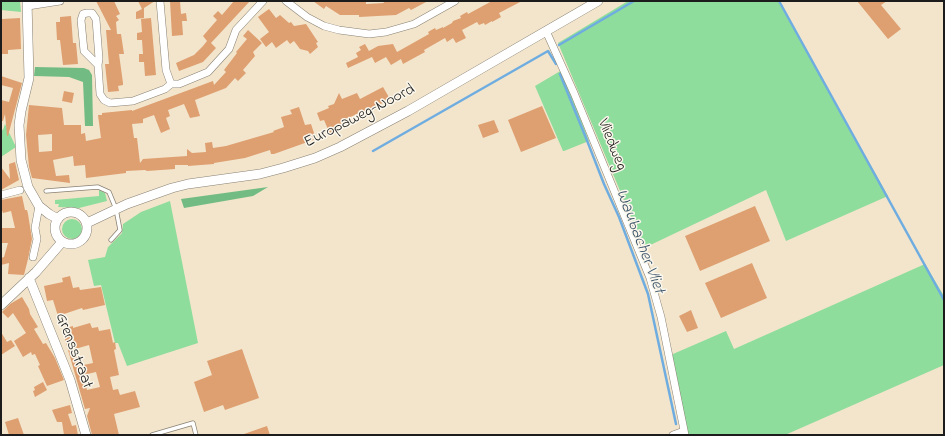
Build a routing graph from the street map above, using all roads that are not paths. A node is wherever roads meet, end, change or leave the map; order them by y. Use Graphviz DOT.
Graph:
graph roads {
  1 [pos="60,1"];
  2 [pos="160,1"];
  3 [pos="263,1"];
  4 [pos="286,1"];
  5 [pos="455,1"];
  6 [pos="598,1"];
  7 [pos="28,3"];
  8 [pos="546,31"];
  9 [pos="98,64"];
  10 [pos="172,84"];
  11 [pos="20,190"];
  12 [pos="46,191"];
  13 [pos="1,196"];
  14 [pos="39,206"];
  15 [pos="116,209"];
  16 [pos="58,218"];
  17 [pos="87,223"];
  18 [pos="111,240"];
  19 [pos="62,242"];
  20 [pos="33,258"];
  21 [pos="29,278"];
  22 [pos="1,305"];
  23 [pos="685,433"];
  24 [pos="86,435"];
  25 [pos="152,435"];
  26 [pos="196,435"];
  27 [pos="673,435"];
  1 -- 7 [label="street"];
  2 -- 10 [label="street"];
  3 -- 10 [label="street"];
  4 -- 5 [label="street"];
  6 -- 8 [label="street, Europaweg-Noord"];
  7 -- 14 [label="street"];
  8 -- 15 [label="street, Europaweg-Noord"];
  8 -- 23 [label="street, Vliedweg"];
  9 -- 9 [label="street"];
  9 -- 10 [label="street"];
  11 -- 13 [label="street"];
  12 -- 15 [label="lane"];
  14 -- 16 [label="street"];
  14 -- 20 [label="street"];
  15 -- 17 [label="street, Europaweg-Noord"];
  15 -- 18 [label="lane"];
  16 -- 17 [label="street"];
  16 -- 19 [label="street"];
  17 -- 19 [label="street"];
  19 -- 21 [label="street"];
  21 -- 22 [label="street"];
  21 -- 24 [label="street, Grensstraat"];
  23 -- 27 [label="street"];
  25 -- 26 [label="lane"];
}
